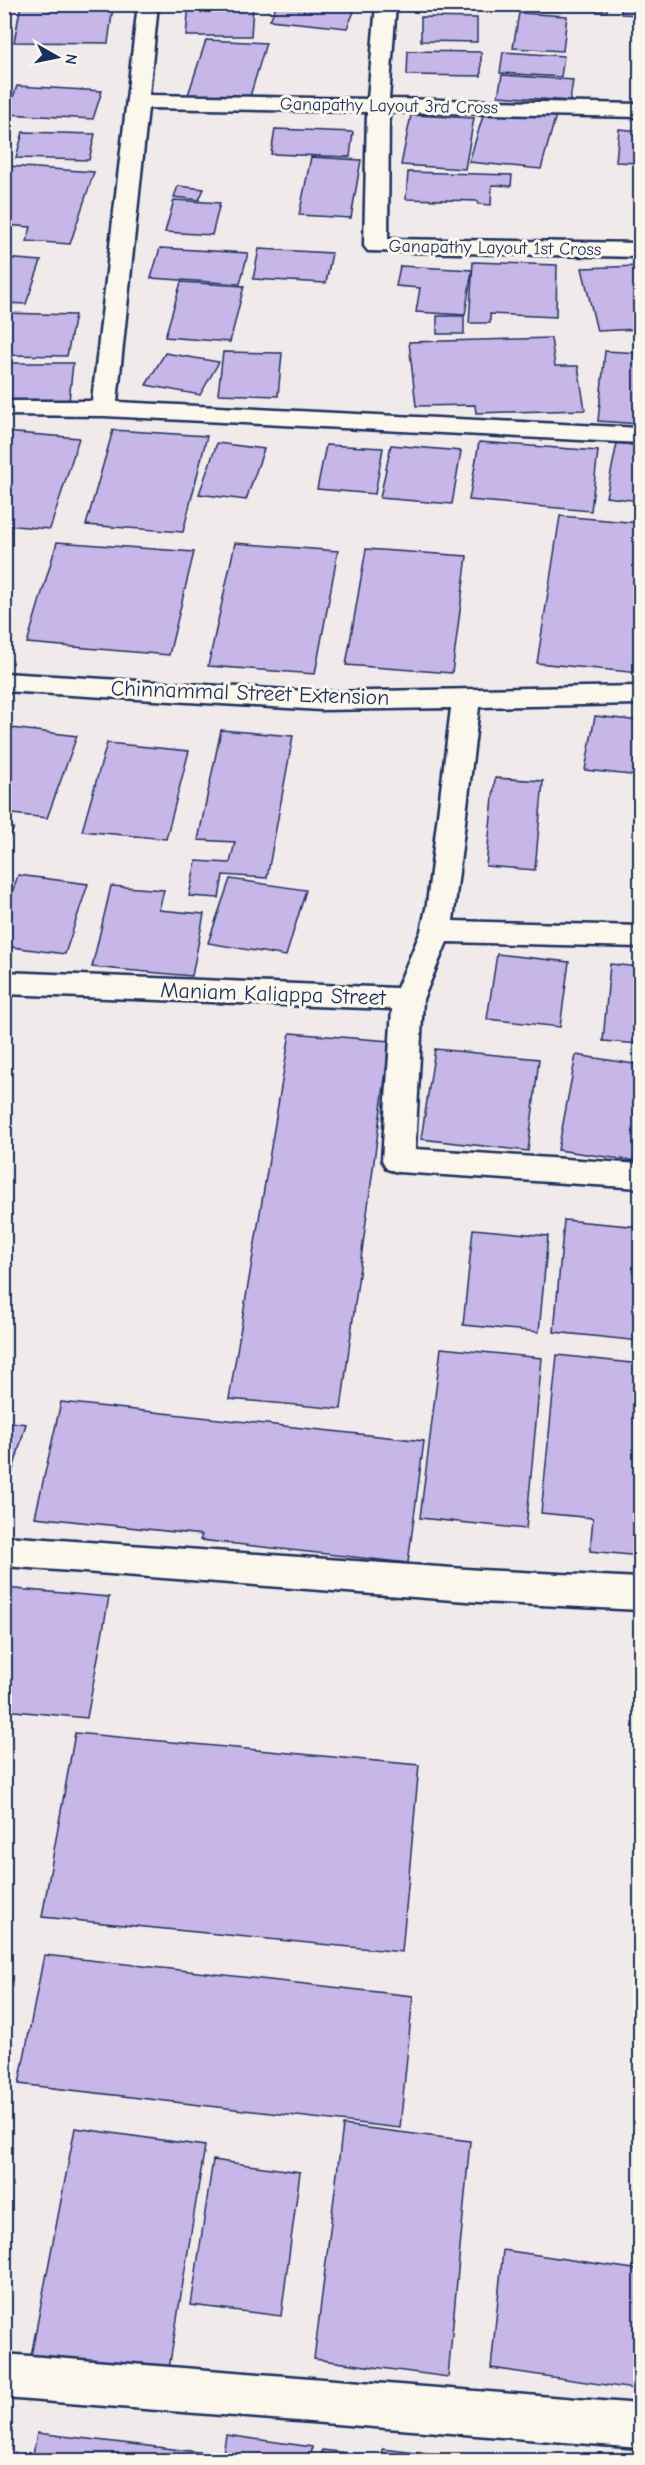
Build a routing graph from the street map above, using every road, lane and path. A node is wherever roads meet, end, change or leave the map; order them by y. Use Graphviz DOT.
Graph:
graph roads {
  1 [pos="148,4"];
  2 [pos="386,4"];
  3 [pos="138,100"];
  4 [pos="378,107"];
  5 [pos="640,110"];
  6 [pos="640,250"];
  7 [pos="4,408"];
  8 [pos="104,409"];
  9 [pos="640,436"];
  10 [pos="4,682"];
  11 [pos="640,695"];
  12 [pos="466,698"];
  13 [pos="436,931"];
  14 [pos="640,937"];
  15 [pos="4,983"];
  16 [pos="408,999"];
  17 [pos="640,1176"];
  18 [pos="4,1551"];
  19 [pos="640,1594"];
  20 [pos="4,2376"];
  21 [pos="640,2426"];
  1 -- 3 [label="street"];
  2 -- 4 [label="street, Ganapathy Layout 1st Cross"];
  3 -- 4 [label="street, Ganapathy Layout 3rd Cross"];
  3 -- 8 [label="street"];
  4 -- 5 [label="street, Ganapathy Layout 3rd Cross"];
  4 -- 6 [label="street, Ganapathy Layout 1st Cross"];
  7 -- 8 [label="street"];
  8 -- 9 [label="street"];
  10 -- 12 [label="street, Chinnammal Street Extension"];
  11 -- 12 [label="street, Chinnammal Street Extension"];
  12 -- 13 [label="street, Maniam Kaliappa Street"];
  13 -- 14 [label="street"];
  13 -- 16 [label="street, Maniam Kaliappa Street"];
  15 -- 16 [label="street, Maniam Kaliappa Street"];
  16 -- 17 [label="street"];
  18 -- 19 [label="street"];
  20 -- 21 [label="street"];
}
